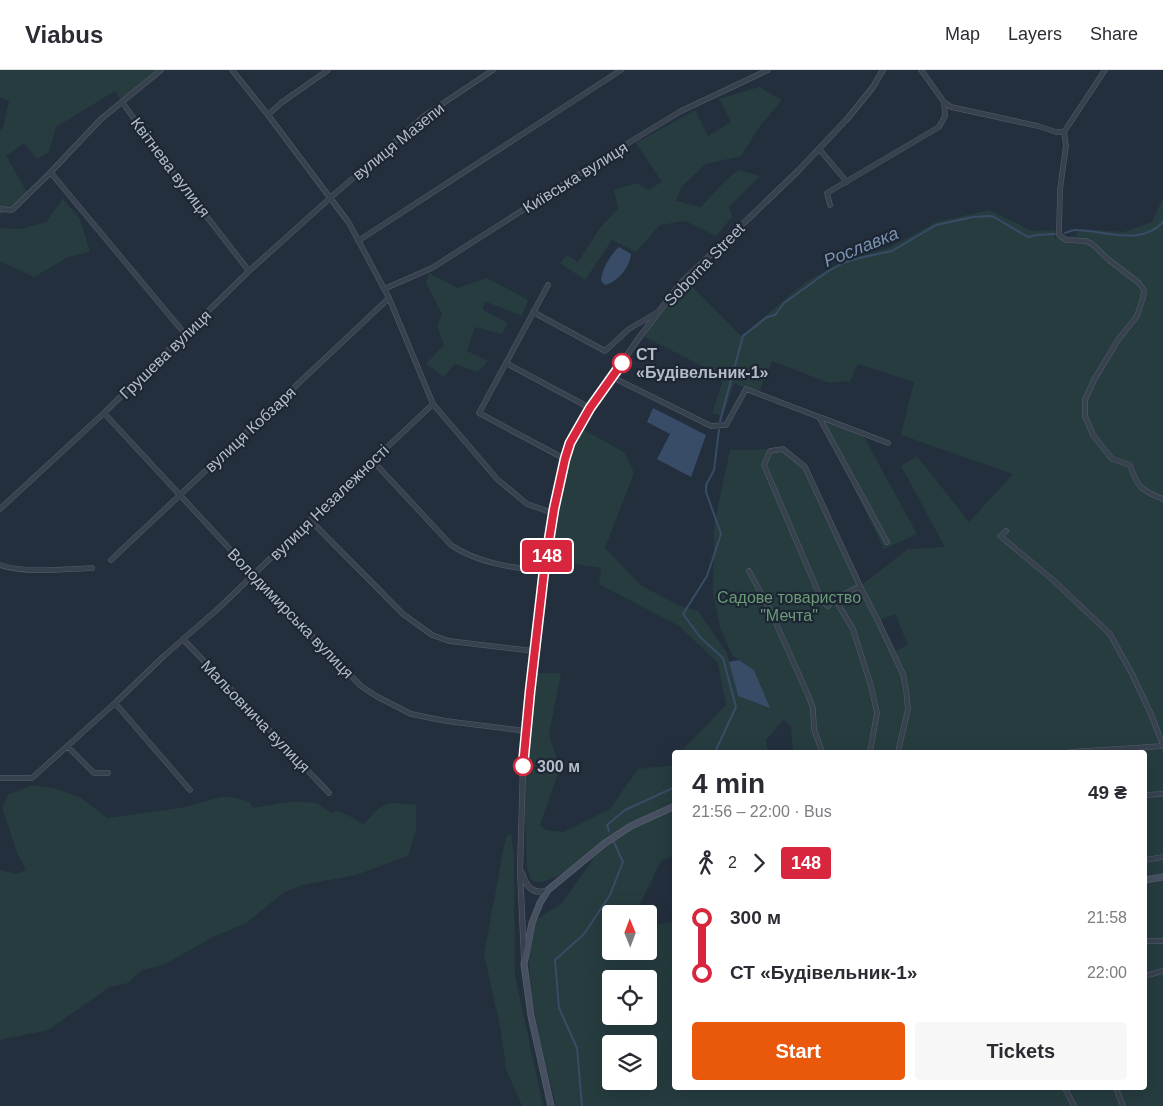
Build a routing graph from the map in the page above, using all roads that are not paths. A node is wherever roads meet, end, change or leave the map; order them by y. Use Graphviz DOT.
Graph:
graph roads {
  1 [pos="161,70"];
  2 [pos="232,70"];
  3 [pos="328,70"];
  4 [pos="493,70"];
  5 [pos="621,70"];
  6 [pos="768,70"];
  7 [pos="883,70"];
  8 [pos="921,70"];
  9 [pos="1106,70"];
  10 [pos="122,102"];
  11 [pos="944,102"];
  12 [pos="268,115"];
  13 [pos="1064,132"];
  14 [pos="819,149"];
  15 [pos="51,173"];
  16 [pos="847,182"];
  17 [pos="329,199"];
  18 [pos="830,205"];
  19 [pos="0,209"];
  20 [pos="358,241"];
  21 [pos="250,271"];
  22 [pos="548,286"];
  23 [pos="384,289"];
  24 [pos="389,298"];
  25 [pos="659,311"];
  26 [pos="534,312"];
  27 [pos="185,334"];
  28 [pos="506,362"];
  29 [pos="612,377"];
  30 [pos="433,404"];
  31 [pos="590,408"];
  32 [pos="104,413"];
  33 [pos="820,417"];
  34 [pos="888,443"];
  35 [pos="565,459"];
  36 [pos="372,460"];
  37 [pos="179,496"];
  38 [pos="1163,499"];
  39 [pos="0,509"];
  40 [pos="554,513"];
  41 [pos="310,520"];
  42 [pos="1006,531"];
  43 [pos="887,542"];
  44 [pos="111,560"];
  45 [pos="0,564"];
  46 [pos="92,568"];
  47 [pos="544,571"];
  48 [pos="749,571"];
  49 [pos="254,574"];
  50 [pos="860,586"];
  51 [pos="835,599"];
  52 [pos="183,639"];
  53 [pos="534,651"];
  54 [pos="115,703"];
  55 [pos="526,731"];
  56 [pos="1163,745"];
  57 [pos="67,746"];
  58 [pos="821,750"];
  59 [pos="870,750"];
  60 [pos="898,750"];
  61 [pos="1097,750"];
  62 [pos="108,773"];
  63 [pos="0,778"];
  64 [pos="190,790"];
  65 [pos="329,793"];
  66 [pos="1163,794"];
  67 [pos="1147,795"];
  68 [pos="672,807"];
  69 [pos="1163,857"];
  70 [pos="1147,860"];
  71 [pos="520,870"];
  72 [pos="1163,878"];
  73 [pos="1147,880"];
  74 [pos="548,890"];
  75 [pos="1147,941"];
  76 [pos="1163,941"];
  77 [pos="524,964"];
  78 [pos="1163,971"];
  79 [pos="1147,975"];
  80 [pos="1066,1090"];
  81 [pos="1117,1090"];
  82 [pos="551,1106"];
  83 [pos="1074,1106"];
  84 [pos="1123,1106"];
  1 -- 10 [label="street, Квітнева вулиця"];
  2 -- 12 [label="street"];
  3 -- 12 [label="street"];
  4 -- 17 [label="street, вулиця Мазепи"];
  5 -- 20 [label="street"];
  6 -- 23 [label="street, Київська вулиця"];
  7 -- 14 [label="street, Soborna Street"];
  8 -- 11 [label="street"];
  9 -- 13 [label="street"];
  10 -- 15 [label="street"];
  10 -- 21 [label="street, Квітнева вулиця"];
  11 -- 13 [label="street"];
  11 -- 16 [label="street"];
  12 -- 17 [label="street"];
  13 -- 38 [label="street"];
  14 -- 16 [label="street"];
  14 -- 25 [label="street, Soborna Street"];
  15 -- 19 [label="street"];
  15 -- 27 [label="street"];
  16 -- 18 [label="street"];
  17 -- 20 [label="street"];
  17 -- 21 [label="street, Грушева вулиця"];
  20 -- 23 [label="street"];
  21 -- 27 [label="street, Грушева вулиця"];
  22 -- 26 [label="street"];
  23 -- 24 [label="street"];
  24 -- 30 [label="street"];
  24 -- 37 [label="street, вулиця Кобзаря"];
  25 -- 26 [label="street"];
  25 -- 29 [label="street, Soborna Street"];
  26 -- 28 [label="street"];
  27 -- 32 [label="street, Грушева вулиця"];
  28 -- 31 [label="street"];
  28 -- 35 [label="street"];
  29 -- 31 [label="street, Soborna Street"];
  29 -- 33 [label="street"];
  30 -- 36 [label="street, вулиця Незалежності"];
  30 -- 40 [label="street"];
  31 -- 35 [label="street, Soborna Street"];
  32 -- 37 [label="street, Володимирська вулиця"];
  32 -- 39 [label="street, Грушева вулиця"];
  33 -- 34 [label="street"];
  33 -- 43 [label="street"];
  35 -- 40 [label="street, Soborna Street"];
  36 -- 41 [label="street, вулиця Незалежності"];
  36 -- 47 [label="street"];
  37 -- 44 [label="street, вулиця Кобзаря"];
  37 -- 49 [label="street, Володимирська вулиця"];
  40 -- 47 [label="street, Soborna Street"];
  41 -- 49 [label="street, вулиця Незалежності"];
  41 -- 53 [label="street"];
  42 -- 56 [label="street"];
  45 -- 46 [label="street"];
  47 -- 53 [label="street, Soborna Street"];
  48 -- 58 [label="street"];
  49 -- 52 [label="street, вулиця Незалежності"];
  49 -- 55 [label="street, Володимирська вулиця"];
  50 -- 51 [label="street"];
  50 -- 51 [label="street"];
  50 -- 60 [label="street"];
  51 -- 59 [label="street"];
  52 -- 54 [label="street, вулиця Незалежності"];
  52 -- 65 [label="street, Мальовнича вулиця"];
  53 -- 55 [label="street, Soborna Street"];
  54 -- 57 [label="street, вулиця Незалежності"];
  54 -- 64 [label="street"];
  55 -- 71 [label="street, Soborna Street"];
  56 -- 61 [label="street"];
  57 -- 62 [label="street"];
  57 -- 63 [label="street, вулиця Незалежності"];
  66 -- 67 [label="street"];
  68 -- 74 [label="main road"];
  69 -- 70 [label="street"];
  71 -- 74 [label="street"];
  71 -- 77 [label="street, Soborna Street"];
  72 -- 73 [label="main road"];
  74 -- 77 [label="main road"];
  75 -- 76 [label="street"];
  77 -- 82 [label="main road"];
  78 -- 79 [label="street"];
  80 -- 83 [label="street"];
  81 -- 84 [label="street"];
}
